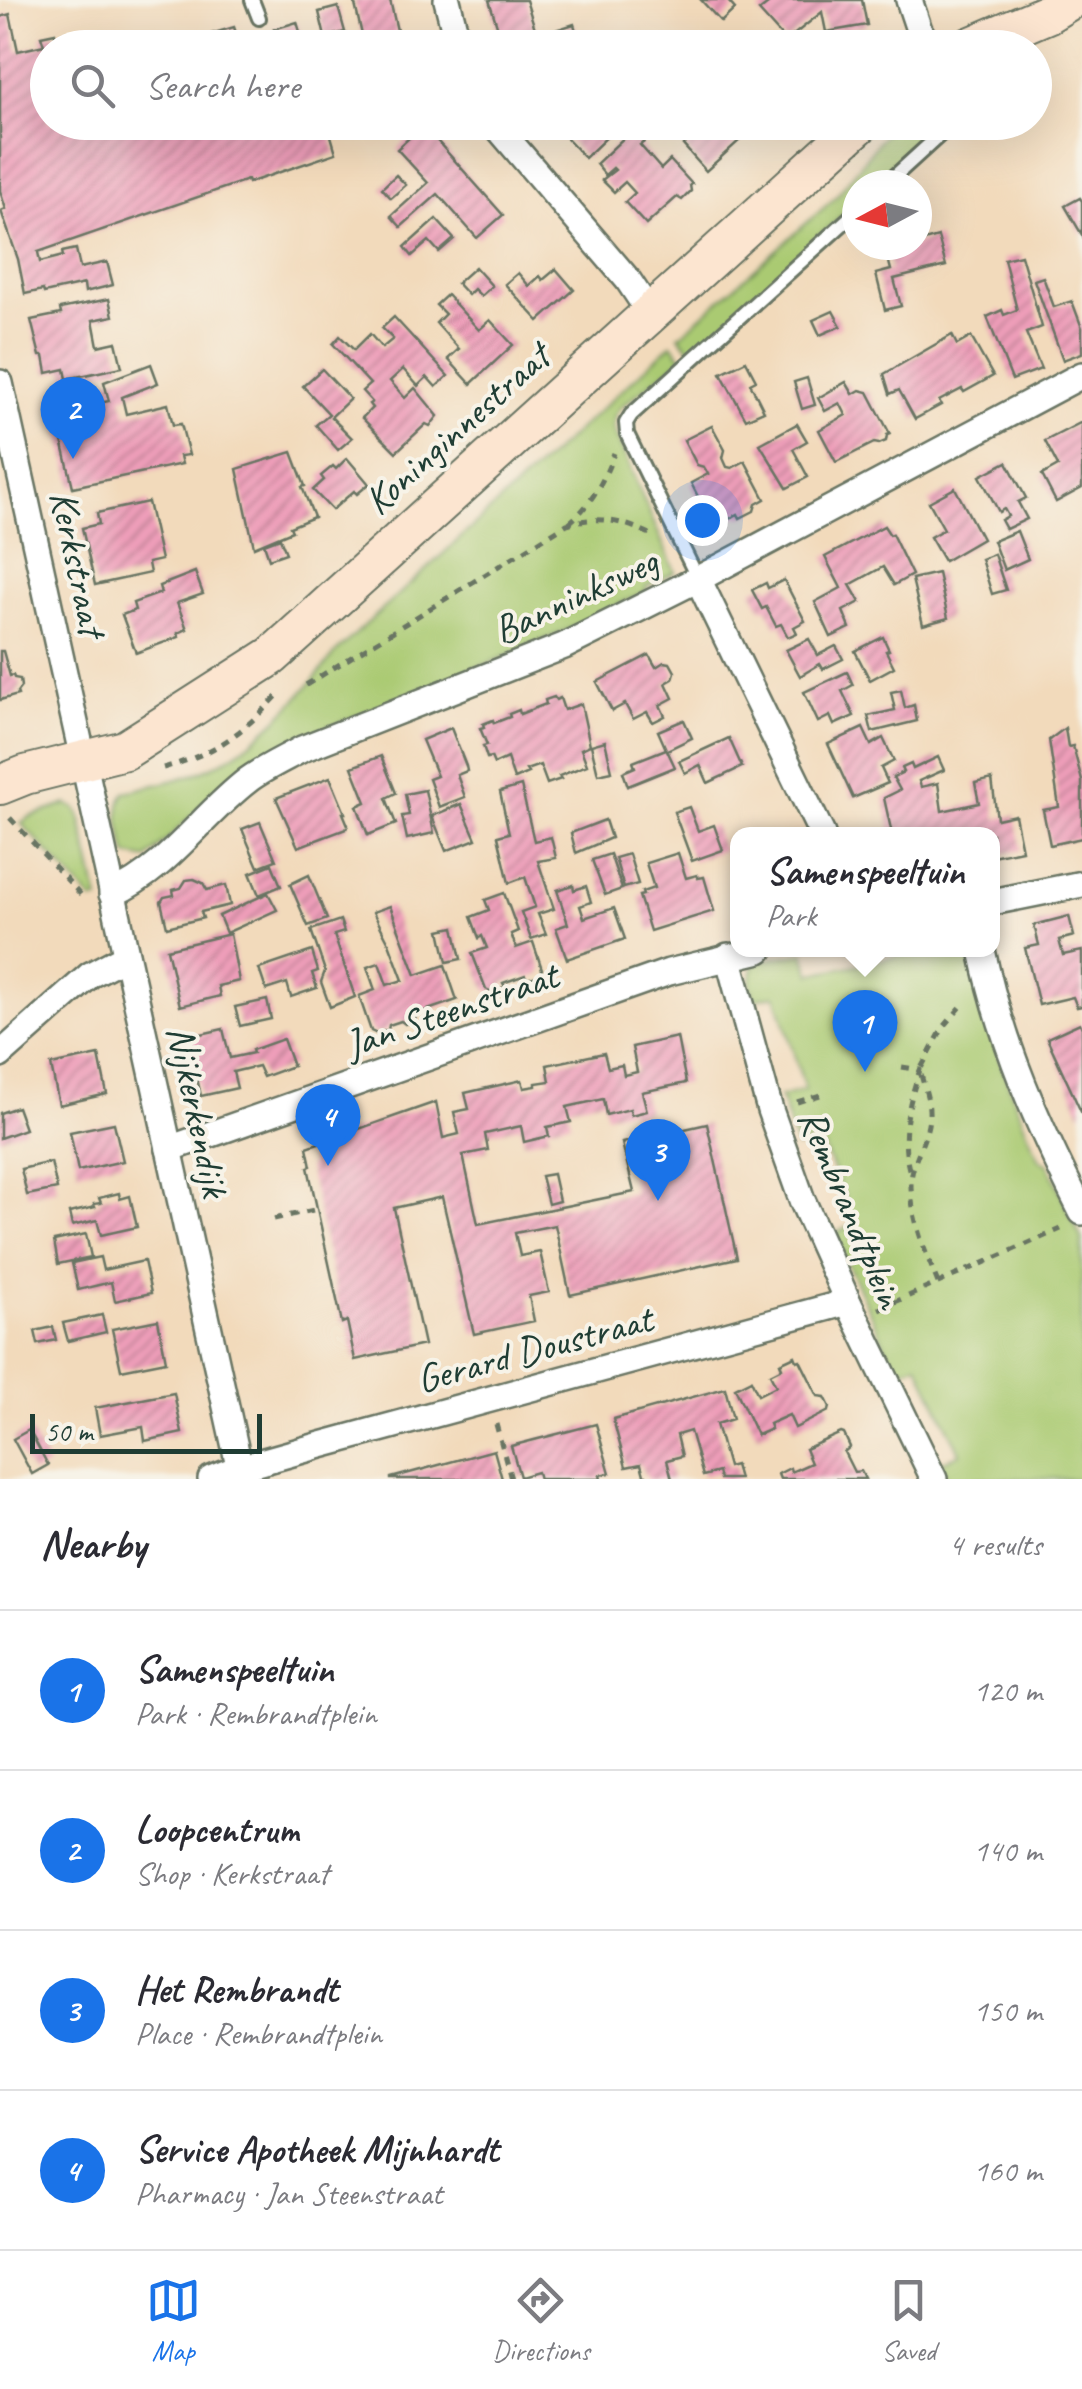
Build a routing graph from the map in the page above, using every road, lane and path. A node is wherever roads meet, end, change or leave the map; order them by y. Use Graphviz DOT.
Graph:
graph roads {
  1 [pos="252,0"];
  2 [pos="447,0"];
  3 [pos="910,0"];
  4 [pos="1015,0"];
  5 [pos="1070,0"];
  6 [pos="259,18"];
  7 [pos="455,30"];
  8 [pos="920,30"];
  9 [pos="956,30"];
  10 [pos="1009,30"];
  11 [pos="508,140"];
  12 [pos="842,140"];
  13 [pos="934,140"];
  14 [pos="901,170"];
  15 [pos="842,225"];
  16 [pos="650,313"];
  17 [pos="1082,375"];
  18 [pos="0,383"];
  19 [pos="626,423"];
  20 [pos="567,524"];
  21 [pos="685,553"];
  22 [pos="698,579"];
  23 [pos="306,685"];
  24 [pos="84,759"];
  25 [pos="0,785"];
  26 [pos="0,807"];
  27 [pos="819,827"];
  28 [pos="1082,884"];
  29 [pos="112,894"];
  30 [pos="1000,900"];
  31 [pos="126,956"];
  32 [pos="728,956"];
  33 [pos="983,957"];
  34 [pos="988,979"];
  35 [pos="0,1054"];
  36 [pos="902,1068"];
  37 [pos="920,1070"];
  38 [pos="169,1149"];
  39 [pos="912,1177"];
  40 [pos="318,1209"];
  41 [pos="1077,1213"];
  42 [pos="274,1219"];
  43 [pos="961,1262"];
  44 [pos="964,1271"];
  45 [pos="938,1282"];
  46 [pos="853,1310"];
  47 [pos="488,1399"];
  48 [pos="240,1474"];
  49 [pos="210,1479"];
  50 [pos="511,1479"];
  51 [pos="934,1479"];
  1 -- 6 [label="lane"];
  2 -- 7 [label="street"];
  3 -- 8 [label="street"];
  4 -- 9 [label="street"];
  5 -- 10 [label="street"];
  11 -- 16 [label="street"];
  12 -- 16 [label="street, Koninginnestraat"];
  13 -- 14 [label="lane"];
  15 -- 19 [label="lane"];
  16 -- 24 [label="street, Koninginnestraat"];
  17 -- 22 [label="street, Banninksweg"];
  18 -- 24 [label="street, Kerkstraat"];
  19 -- 20 [label="path"];
  19 -- 21 [label="lane"];
  20 -- 21 [label="path"];
  20 -- 23 [label="path"];
  21 -- 22 [label="lane"];
  22 -- 27 [label="street"];
  22 -- 29 [label="street, Banninksweg"];
  24 -- 25 [label="street, Koninginnestraat"];
  24 -- 29 [label="street, Nijkerkendijk"];
  26 -- 29 [label="path"];
  28 -- 30 [label="street"];
  29 -- 31 [label="street, Nijkerkendijk"];
  31 -- 35 [label="street"];
  31 -- 38 [label="street, Nijkerkendijk"];
  32 -- 38 [label="street, Jan Steenstraat"];
  32 -- 46 [label="street, Rembrandtplein"];
  33 -- 34 [label="street"];
  34 -- 37 [label="path"];
  34 -- 41 [label="street"];
  36 -- 37 [label="path"];
  37 -- 39 [label="path"];
  37 -- 39 [label="path"];
  38 -- 48 [label="street, Nijkerkendijk"];
  39 -- 45 [label="path"];
  40 -- 42 [label="path"];
  41 -- 44 [label="path"];
  43 -- 44 [label="path"];
  44 -- 45 [label="path"];
  45 -- 46 [label="path"];
  46 -- 47 [label="street, Gerard Doustraat"];
  46 -- 51 [label="street, Rembrandtplein"];
  47 -- 48 [label="street, Gerard Doustraat"];
  47 -- 50 [label="path"];
  48 -- 49 [label="street, Gerard Doustraat"];
}
